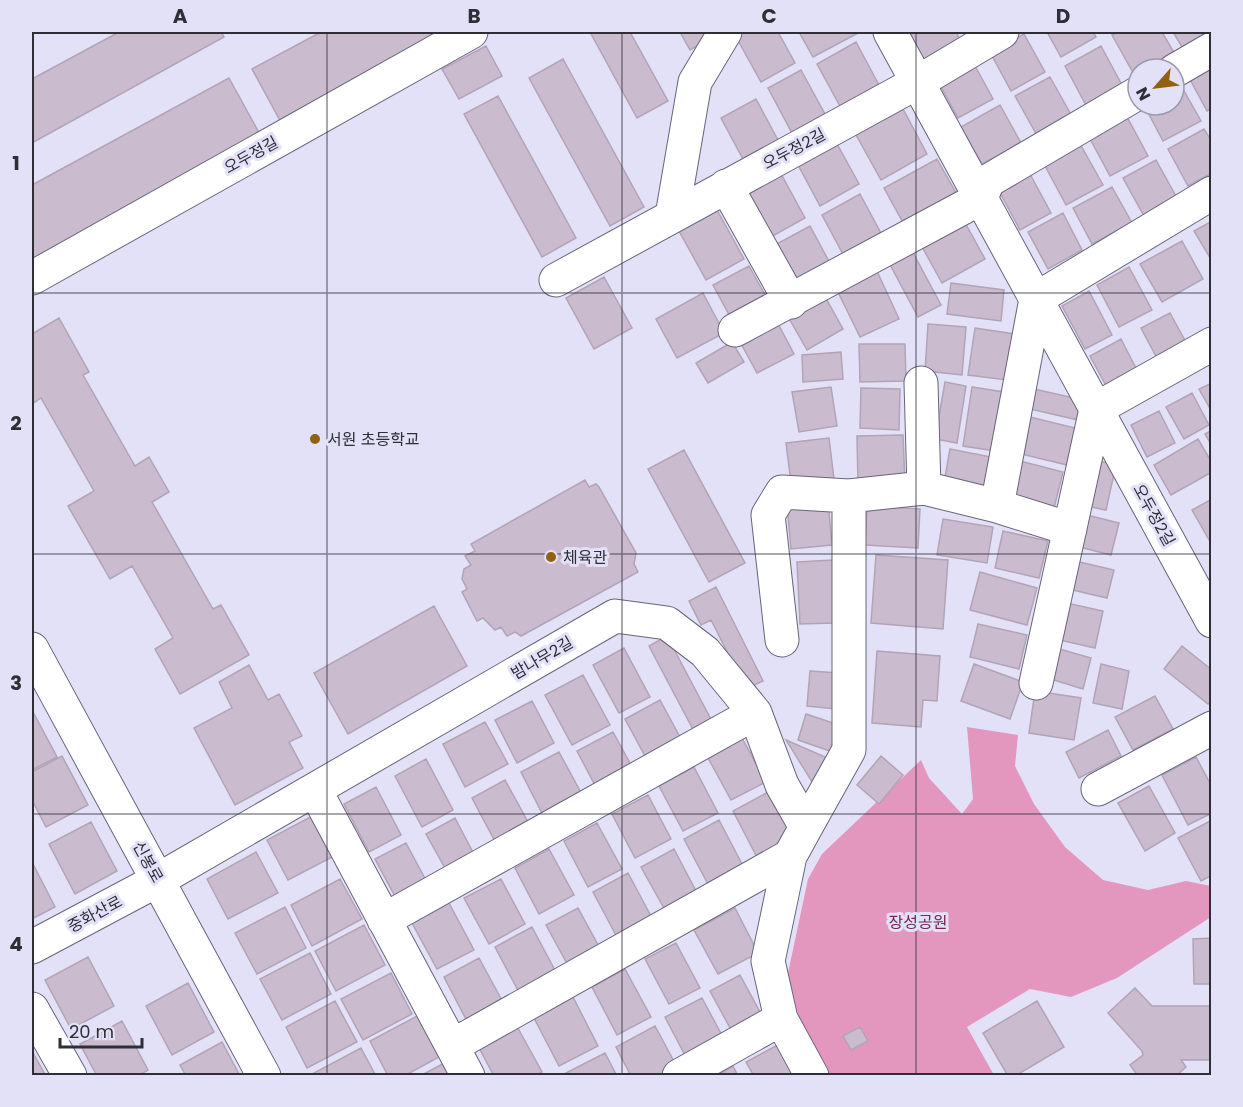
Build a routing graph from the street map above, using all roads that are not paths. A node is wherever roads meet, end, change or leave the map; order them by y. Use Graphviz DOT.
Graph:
graph roads {
  1 [pos="471,32"];
  2 [pos="725,32"];
  3 [pos="890,32"];
  4 [pos="1002,32"];
  5 [pos="1212,49"];
  6 [pos="1186,64"];
  7 [pos="918,82"];
  8 [pos="1126,100"];
  9 [pos="726,186"];
  10 [pos="1212,193"];
  11 [pos="981,198"];
  12 [pos="672,216"];
  13 [pos="32,278"];
  14 [pos="556,280"];
  15 [pos="1036,299"];
  16 [pos="791,302"];
  17 [pos="735,330"];
  18 [pos="1212,344"];
  19 [pos="921,383"];
  20 [pos="1096,409"];
  21 [pos="924,488"];
  22 [pos="849,496"];
  23 [pos="998,506"];
  24 [pos="1070,529"];
  25 [pos="1212,621"];
  26 [pos="782,640"];
  27 [pos="32,649"];
  28 [pos="1036,683"];
  29 [pos="755,713"];
  30 [pos="1212,728"];
  31 [pos="1098,789"];
  32 [pos="315,790"];
  33 [pos="806,827"];
  34 [pos="790,856"];
  35 [pos="158,880"];
  36 [pos="384,920"];
  37 [pos="32,947"];
  38 [pos="32,1009"];
  39 [pos="781,1019"];
  40 [pos="452,1046"];
  41 [pos="70,1076"];
  42 [pos="264,1076"];
  43 [pos="468,1076"];
  44 [pos="679,1076"];
  45 [pos="812,1076"];
  1 -- 13 [label="street, 오두정길"];
  2 -- 12 [label="street"];
  3 -- 7 [label="street, 오두정2길"];
  4 -- 7 [label="street, 오두정2길"];
  5 -- 6 [label="street"];
  7 -- 9 [label="street, 오두정2길"];
  7 -- 11 [label="street, 오두정2길"];
  8 -- 11 [label="street"];
  9 -- 12 [label="street, 오두정2길"];
  9 -- 16 [label="street"];
  10 -- 15 [label="street"];
  11 -- 15 [label="street, 오두정2길"];
  11 -- 16 [label="street"];
  12 -- 14 [label="street, 오두정2길"];
  15 -- 20 [label="street, 오두정2길"];
  15 -- 23 [label="street"];
  16 -- 17 [label="street"];
  18 -- 20 [label="street"];
  19 -- 21 [label="street"];
  20 -- 24 [label="street"];
  20 -- 25 [label="street, 오두정2길"];
  21 -- 22 [label="street"];
  21 -- 23 [label="street"];
  22 -- 26 [label="street"];
  22 -- 33 [label="street"];
  23 -- 24 [label="street"];
  24 -- 28 [label="street"];
  27 -- 35 [label="street, 신봉로"];
  29 -- 32 [label="street, 밤나무2길"];
  29 -- 33 [label="street, 밤나무2길"];
  29 -- 36 [label="street"];
  30 -- 31 [label="street"];
  32 -- 35 [label="street, 밤나무2길"];
  32 -- 36 [label="street"];
  33 -- 34 [label="street"];
  34 -- 39 [label="street"];
  34 -- 40 [label="street"];
  35 -- 37 [label="street, 중화산로"];
  35 -- 42 [label="street, 신봉로"];
  36 -- 40 [label="street"];
  38 -- 41 [label="street"];
  39 -- 44 [label="street"];
  39 -- 45 [label="street"];
  40 -- 43 [label="street"];
}
